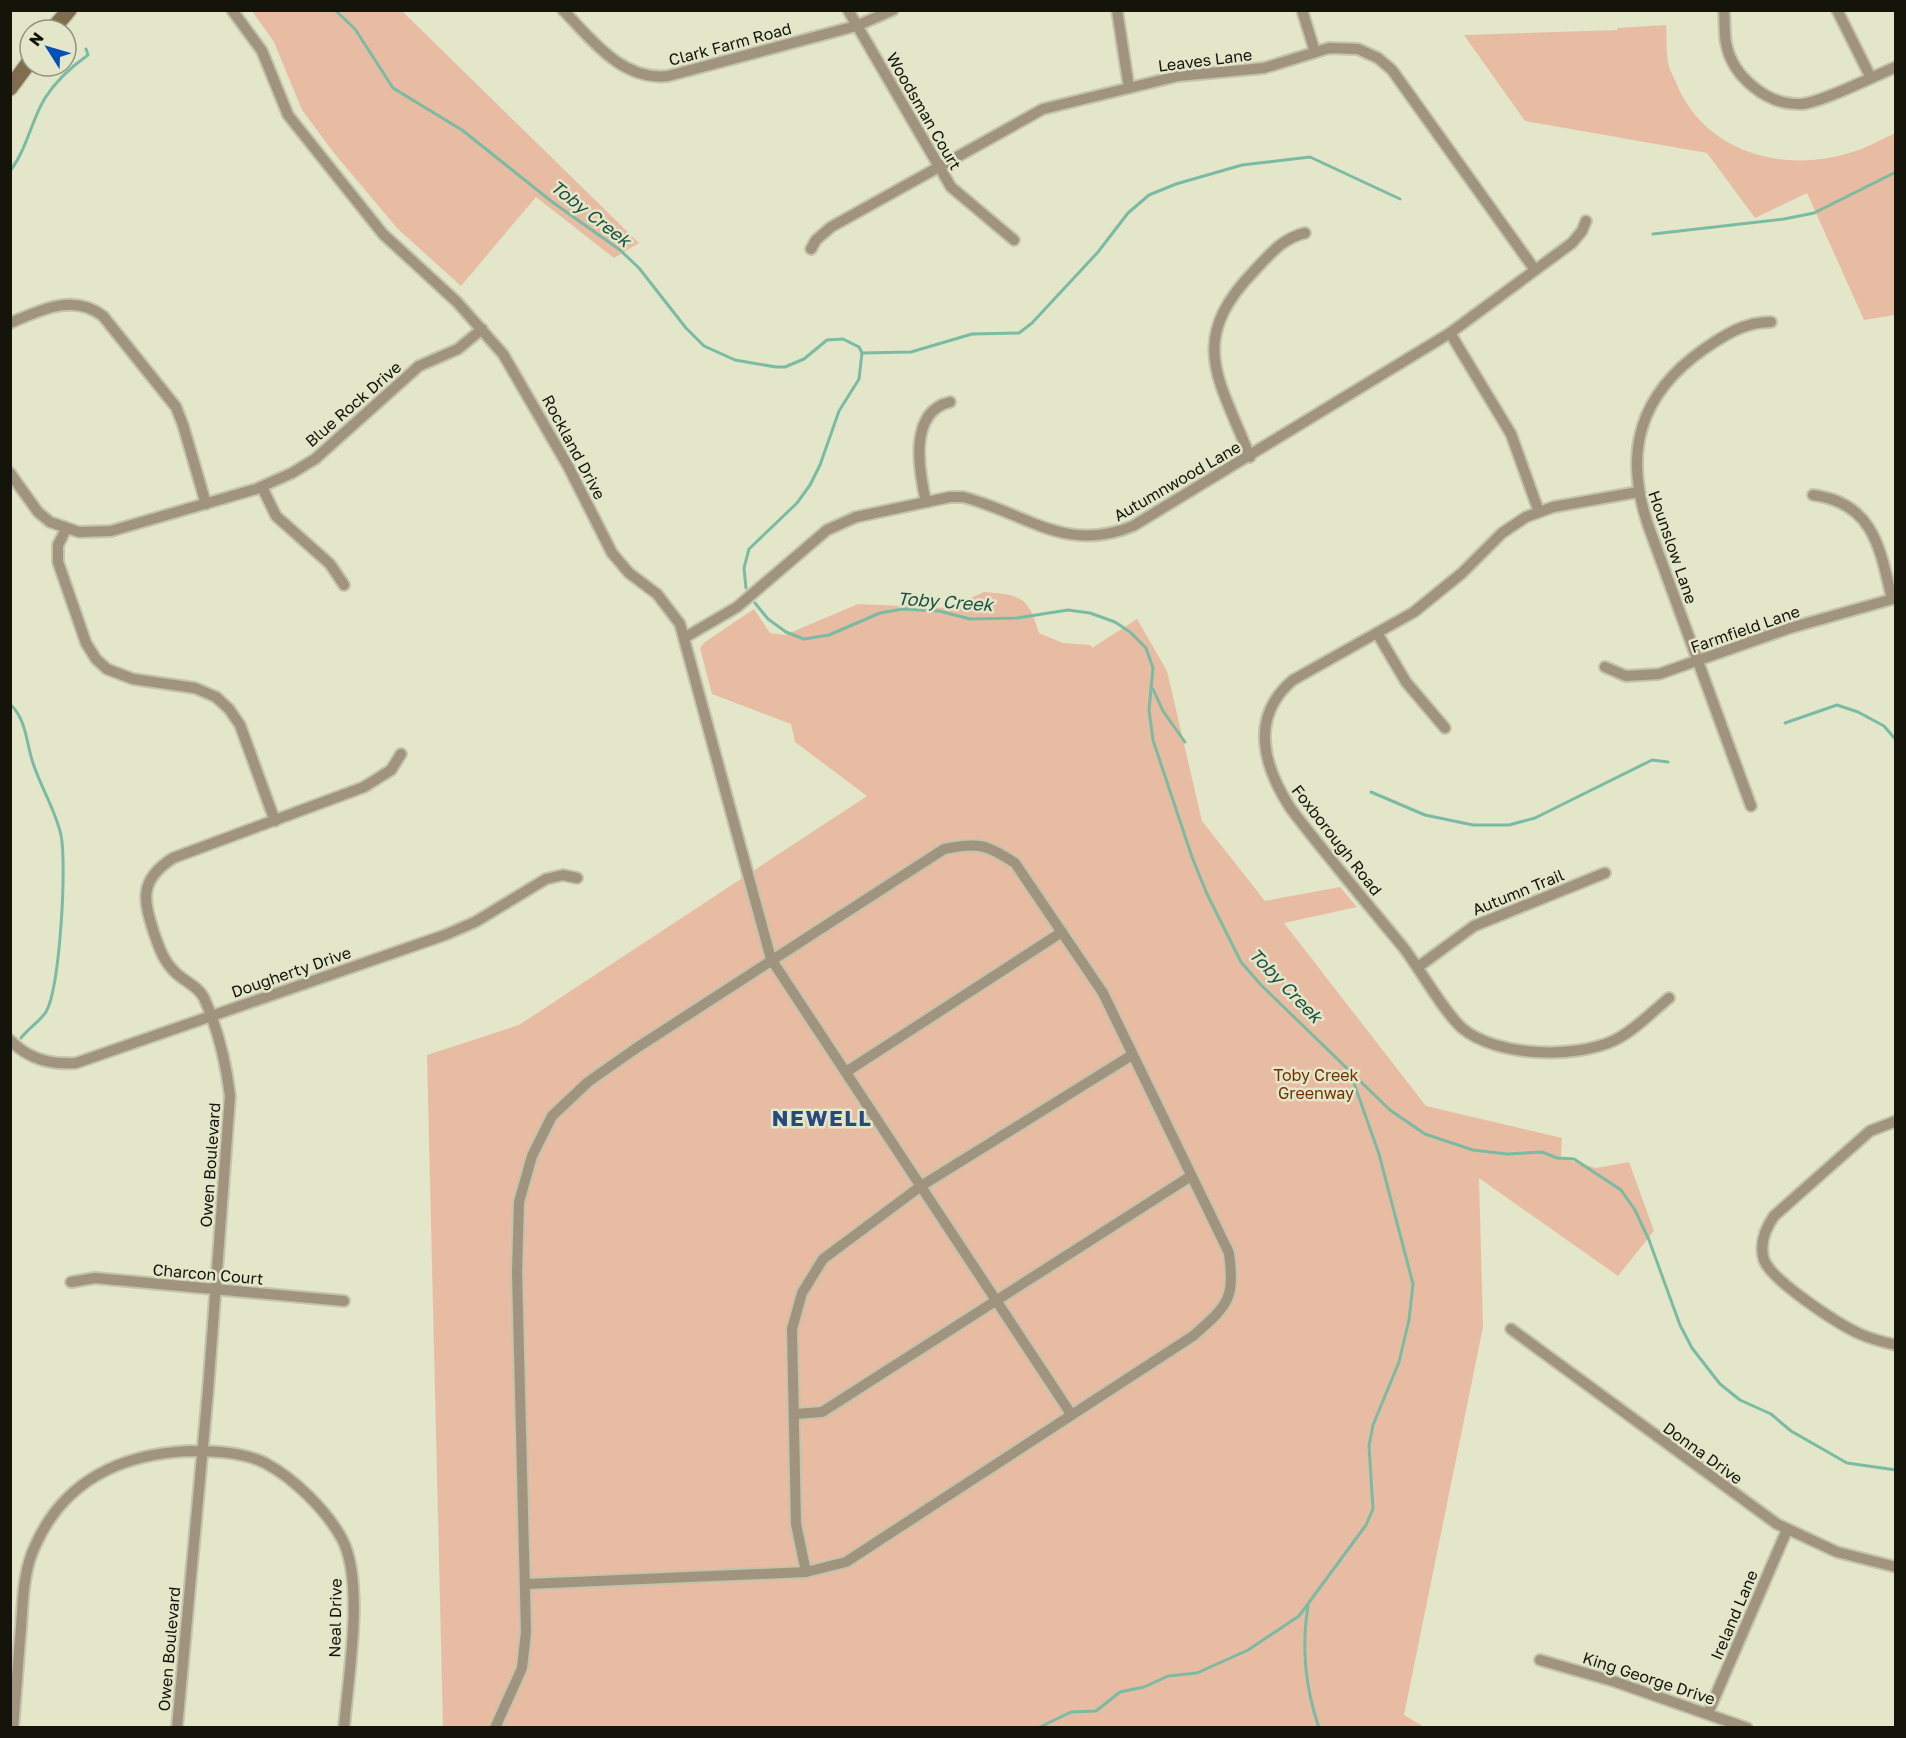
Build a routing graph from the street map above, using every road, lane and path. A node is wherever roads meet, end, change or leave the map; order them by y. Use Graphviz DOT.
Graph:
graph roads {
  1 [pos="232,10"];
  2 [pos="563,10"];
  3 [pos="848,10"];
  4 [pos="893,10"];
  5 [pos="1117,10"];
  6 [pos="1302,10"];
  7 [pos="1724,10"];
  8 [pos="1837,10"];
  9 [pos="856,26"];
  10 [pos="1315,52"];
  11 [pos="1896,67"];
  12 [pos="1871,78"];
  13 [pos="1128,88"];
  14 [pos="938,167"];
  15 [pos="1586,221"];
  16 [pos="1305,233"];
  17 [pos="1014,240"];
  18 [pos="811,249"];
  19 [pos="1535,270"];
  20 [pos="1771,322"];
  21 [pos="10,323"];
  22 [pos="482,329"];
  23 [pos="1450,333"];
  24 [pos="950,402"];
  25 [pos="1250,457"];
  26 [pos="10,473"];
  27 [pos="262,487"];
  28 [pos="1638,492"];
  29 [pos="1812,495"];
  30 [pos="926,502"];
  31 [pos="206,504"];
  32 [pos="1539,512"];
  33 [pos="66,529"];
  34 [pos="344,585"];
  35 [pos="1894,599"];
  36 [pos="1377,633"];
  37 [pos="684,638"];
  38 [pos="1697,661"];
  39 [pos="1605,667"];
  40 [pos="1445,728"];
  41 [pos="401,754"];
  42 [pos="1751,806"];
  43 [pos="275,821"];
  44 [pos="1605,873"];
  45 [pos="577,878"];
  46 [pos="1062,932"];
  47 [pos="771,959"];
  48 [pos="1418,967"];
  49 [pos="1669,998"];
  50 [pos="210,1017"];
  51 [pos="10,1040"];
  52 [pos="1132,1054"];
  53 [pos="846,1072"];
  54 [pos="1896,1121"];
  55 [pos="1191,1176"];
  56 [pos="921,1186"];
  57 [pos="71,1282"];
  58 [pos="215,1288"];
  59 [pos="344,1301"];
  60 [pos="997,1301"];
  61 [pos="1511,1329"];
  62 [pos="1896,1345"];
  63 [pos="795,1414"];
  64 [pos="1071,1414"];
  65 [pos="202,1451"];
  66 [pos="1787,1530"];
  67 [pos="1896,1567"];
  68 [pos="806,1572"];
  69 [pos="526,1584"];
  70 [pos="1540,1660"];
  71 [pos="1708,1713"];
  72 [pos="13,1728"];
  73 [pos="177,1728"];
  74 [pos="344,1728"];
  75 [pos="495,1728"];
  76 [pos="1747,1728"];
  1 -- 22 [label="street, Rockland Drive"];
  2 -- 9 [label="street, Clark Farm Road"];
  3 -- 9 [label="street, Woodsman Court"];
  4 -- 9 [label="street, Clark Farm Road"];
  5 -- 13 [label="street"];
  6 -- 10 [label="street"];
  7 -- 12 [label="street"];
  8 -- 12 [label="street"];
  9 -- 14 [label="street, Woodsman Court"];
  10 -- 13 [label="street, Leaves Lane"];
  10 -- 19 [label="street, Leaves Lane"];
  11 -- 12 [label="street"];
  13 -- 14 [label="street, Leaves Lane"];
  14 -- 17 [label="street, Woodsman Court"];
  14 -- 18 [label="street, Leaves Lane"];
  15 -- 19 [label="street, Autumnwood Lane"];
  16 -- 25 [label="street"];
  19 -- 23 [label="street, Autumnwood Lane"];
  20 -- 28 [label="street, Hounslow Lane"];
  21 -- 31 [label="street"];
  22 -- 27 [label="street, Blue Rock Drive"];
  22 -- 37 [label="street, Rockland Drive"];
  23 -- 25 [label="street, Autumnwood Lane"];
  23 -- 32 [label="street"];
  24 -- 30 [label="street"];
  25 -- 30 [label="street, Autumnwood Lane"];
  26 -- 33 [label="street, Blue Rock Drive"];
  27 -- 31 [label="street, Blue Rock Drive"];
  27 -- 34 [label="street"];
  28 -- 32 [label="street, Foxborough Road"];
  28 -- 38 [label="street, Hounslow Lane"];
  29 -- 35 [label="street"];
  30 -- 37 [label="street, Autumnwood Lane"];
  31 -- 33 [label="street, Blue Rock Drive"];
  32 -- 36 [label="street, Foxborough Road"];
  33 -- 43 [label="street"];
  35 -- 38 [label="street, Farmfield Lane"];
  36 -- 40 [label="street"];
  36 -- 48 [label="street, Foxborough Road"];
  37 -- 47 [label="street, Rockland Drive"];
  38 -- 39 [label="street, Farmfield Lane"];
  38 -- 42 [label="street, Hounslow Lane"];
  41 -- 43 [label="street, Owen Boulevard"];
  43 -- 50 [label="street, Owen Boulevard"];
  44 -- 48 [label="street, Autumn Trail"];
  45 -- 50 [label="street, Dougherty Drive"];
  46 -- 47 [label="street"];
  46 -- 52 [label="street"];
  46 -- 53 [label="street"];
  47 -- 53 [label="street, Rockland Drive"];
  47 -- 69 [label="street"];
  48 -- 49 [label="street, Foxborough Road"];
  50 -- 51 [label="street, Dougherty Drive"];
  50 -- 58 [label="street, Owen Boulevard"];
  52 -- 55 [label="street"];
  52 -- 56 [label="street"];
  53 -- 56 [label="street, Rockland Drive"];
  54 -- 62 [label="street"];
  55 -- 60 [label="street"];
  55 -- 64 [label="street"];
  56 -- 60 [label="street, Rockland Drive"];
  56 -- 63 [label="street"];
  57 -- 58 [label="street, Charcon Court"];
  58 -- 59 [label="street, Charcon Court"];
  58 -- 65 [label="street, Owen Boulevard"];
  60 -- 63 [label="street"];
  60 -- 64 [label="street, Rockland Drive"];
  61 -- 66 [label="street, Donna Drive"];
  63 -- 68 [label="street"];
  64 -- 68 [label="street"];
  65 -- 72 [label="street, Neal Drive"];
  65 -- 73 [label="street, Owen Boulevard"];
  65 -- 74 [label="street, Neal Drive"];
  66 -- 67 [label="street, Donna Drive"];
  66 -- 71 [label="street, Ireland Lane"];
  68 -- 69 [label="street"];
  69 -- 75 [label="street"];
  70 -- 71 [label="street, King George Drive"];
  71 -- 76 [label="street, King George Drive"];
}
